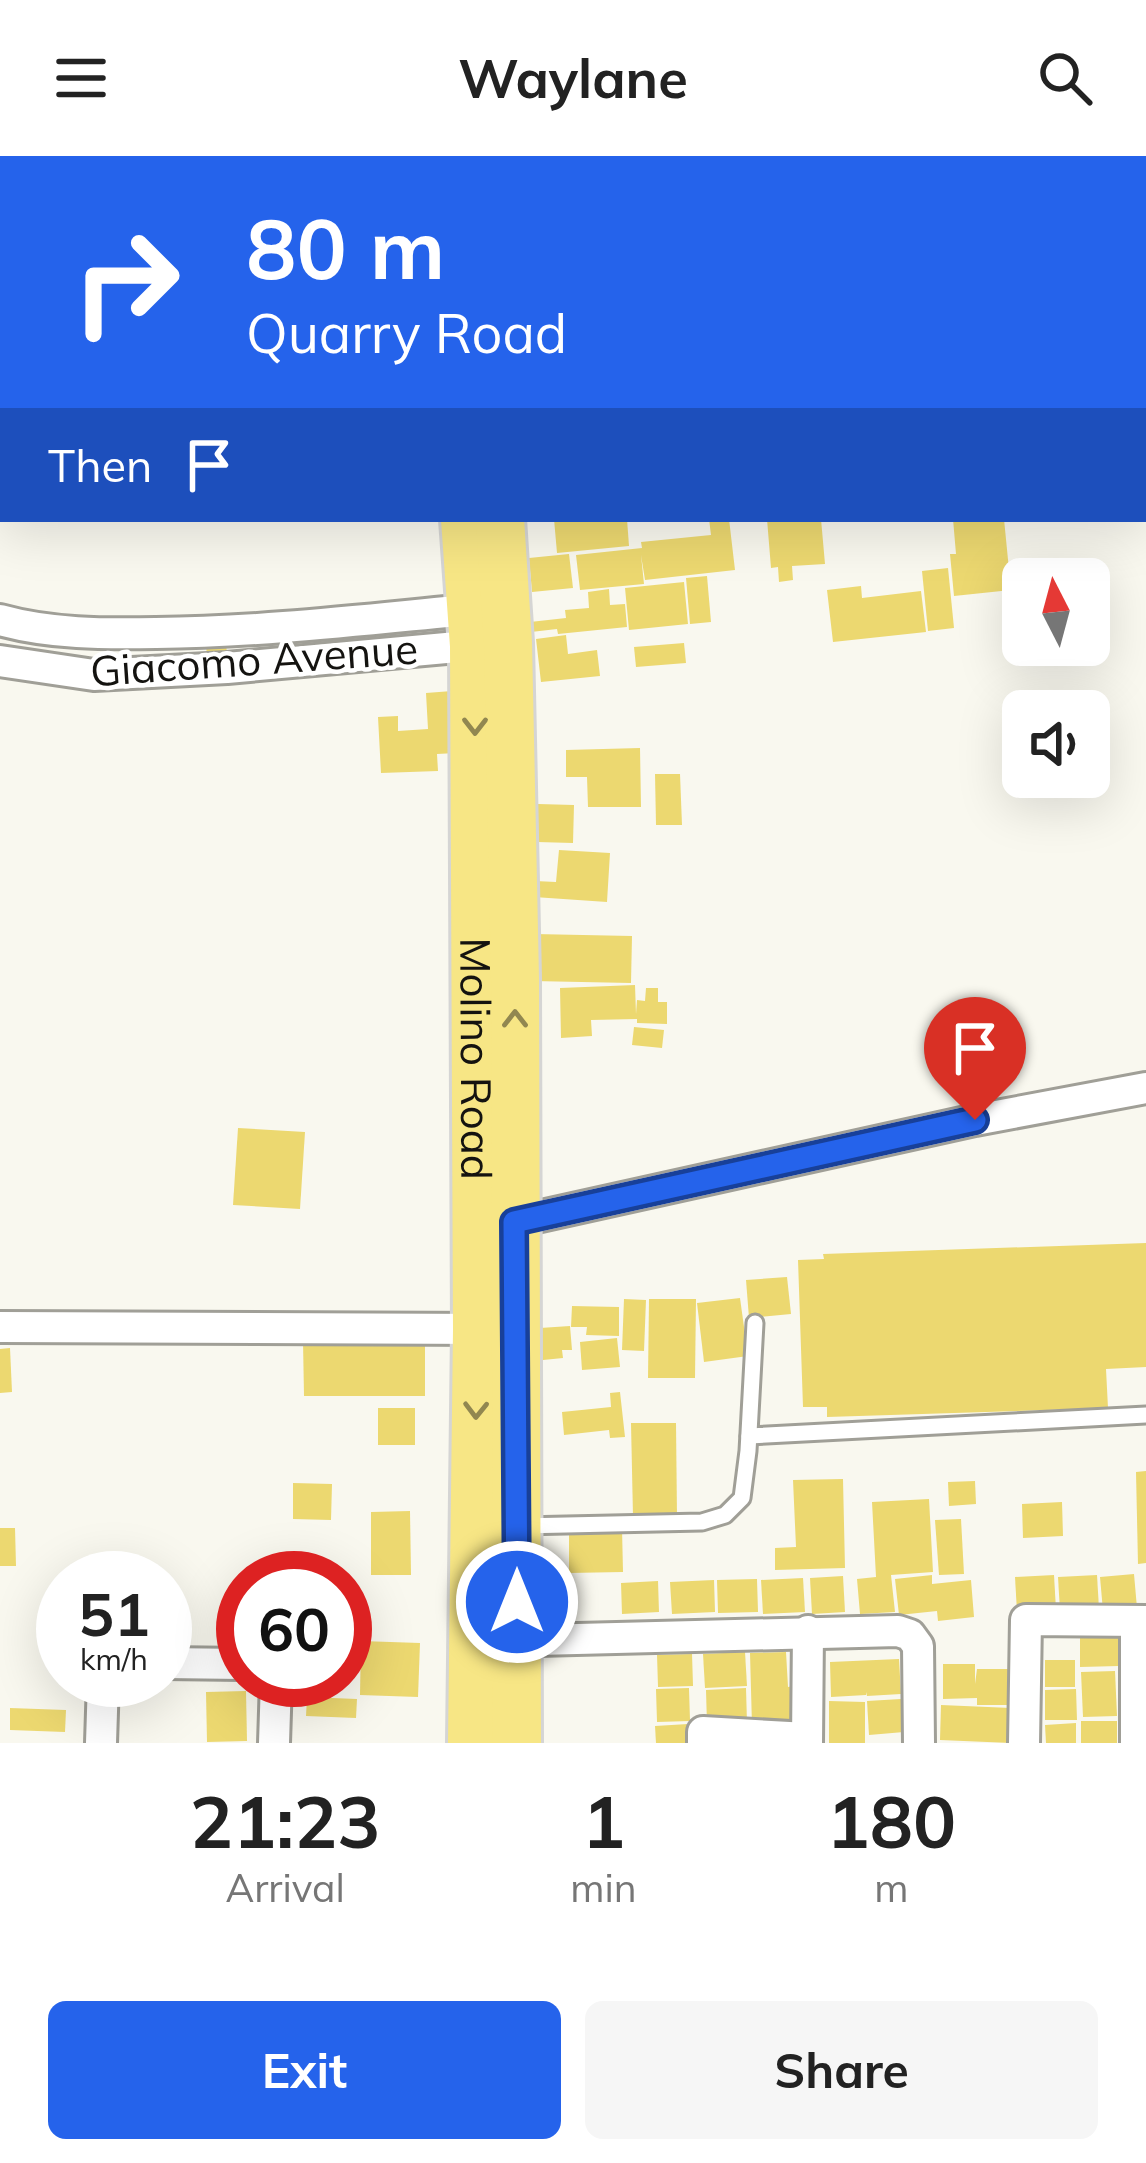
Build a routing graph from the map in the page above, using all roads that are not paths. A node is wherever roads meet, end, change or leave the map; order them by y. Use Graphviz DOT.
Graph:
graph roads {
  1 [pos="466,522"];
  2 [pos="500,522"];
  3 [pos="0,620"];
  4 [pos="490,626"];
  5 [pos="0,661"];
  6 [pos="1146,1088"];
  7 [pos="495,1222"];
  8 [pos="755,1323"];
  9 [pos="0,1327"];
  10 [pos="496,1329"];
  11 [pos="1146,1415"];
  12 [pos="748,1436"];
  13 [pos="516,1526"];
  14 [pos="1141,1621"];
  15 [pos="808,1631"];
  16 [pos="495,1641"];
  17 [pos="102,1707"];
  18 [pos="275,1707"];
  19 [pos="1139,1733"];
  20 [pos="807,1740"];
  21 [pos="100,1743"];
  22 [pos="274,1743"];
  23 [pos="472,1743"];
  24 [pos="517,1743"];
  25 [pos="703,1743"];
  26 [pos="920,1743"];
  27 [pos="1024,1743"];
  1 -- 4 [label="main road, Molino Road"];
  2 -- 4 [label="main road, Molino Road"];
  3 -- 4 [label="street, Giacomo Avenue"];
  4 -- 5 [label="street, Giacomo Avenue"];
  4 -- 7 [label="main road, Molino Road"];
  6 -- 7 [label="street"];
  7 -- 10 [label="main road, Molino Road"];
  8 -- 12 [label="lane"];
  9 -- 10 [label="street"];
  10 -- 13 [label="main road, Molino Road"];
  10 -- 16 [label="main road, Molino Road, one-way"];
  11 -- 12 [label="lane"];
  12 -- 13 [label="lane"];
  13 -- 16 [label="main road, Molino Road"];
  14 -- 19 [label="street"];
  14 -- 27 [label="street"];
  15 -- 16 [label="street"];
  15 -- 20 [label="street"];
  15 -- 26 [label="street"];
  16 -- 23 [label="main road, Molino Road"];
  16 -- 24 [label="main road, Molino Road"];
  17 -- 21 [label="street"];
  18 -- 22 [label="street"];
  20 -- 25 [label="street"];
}
